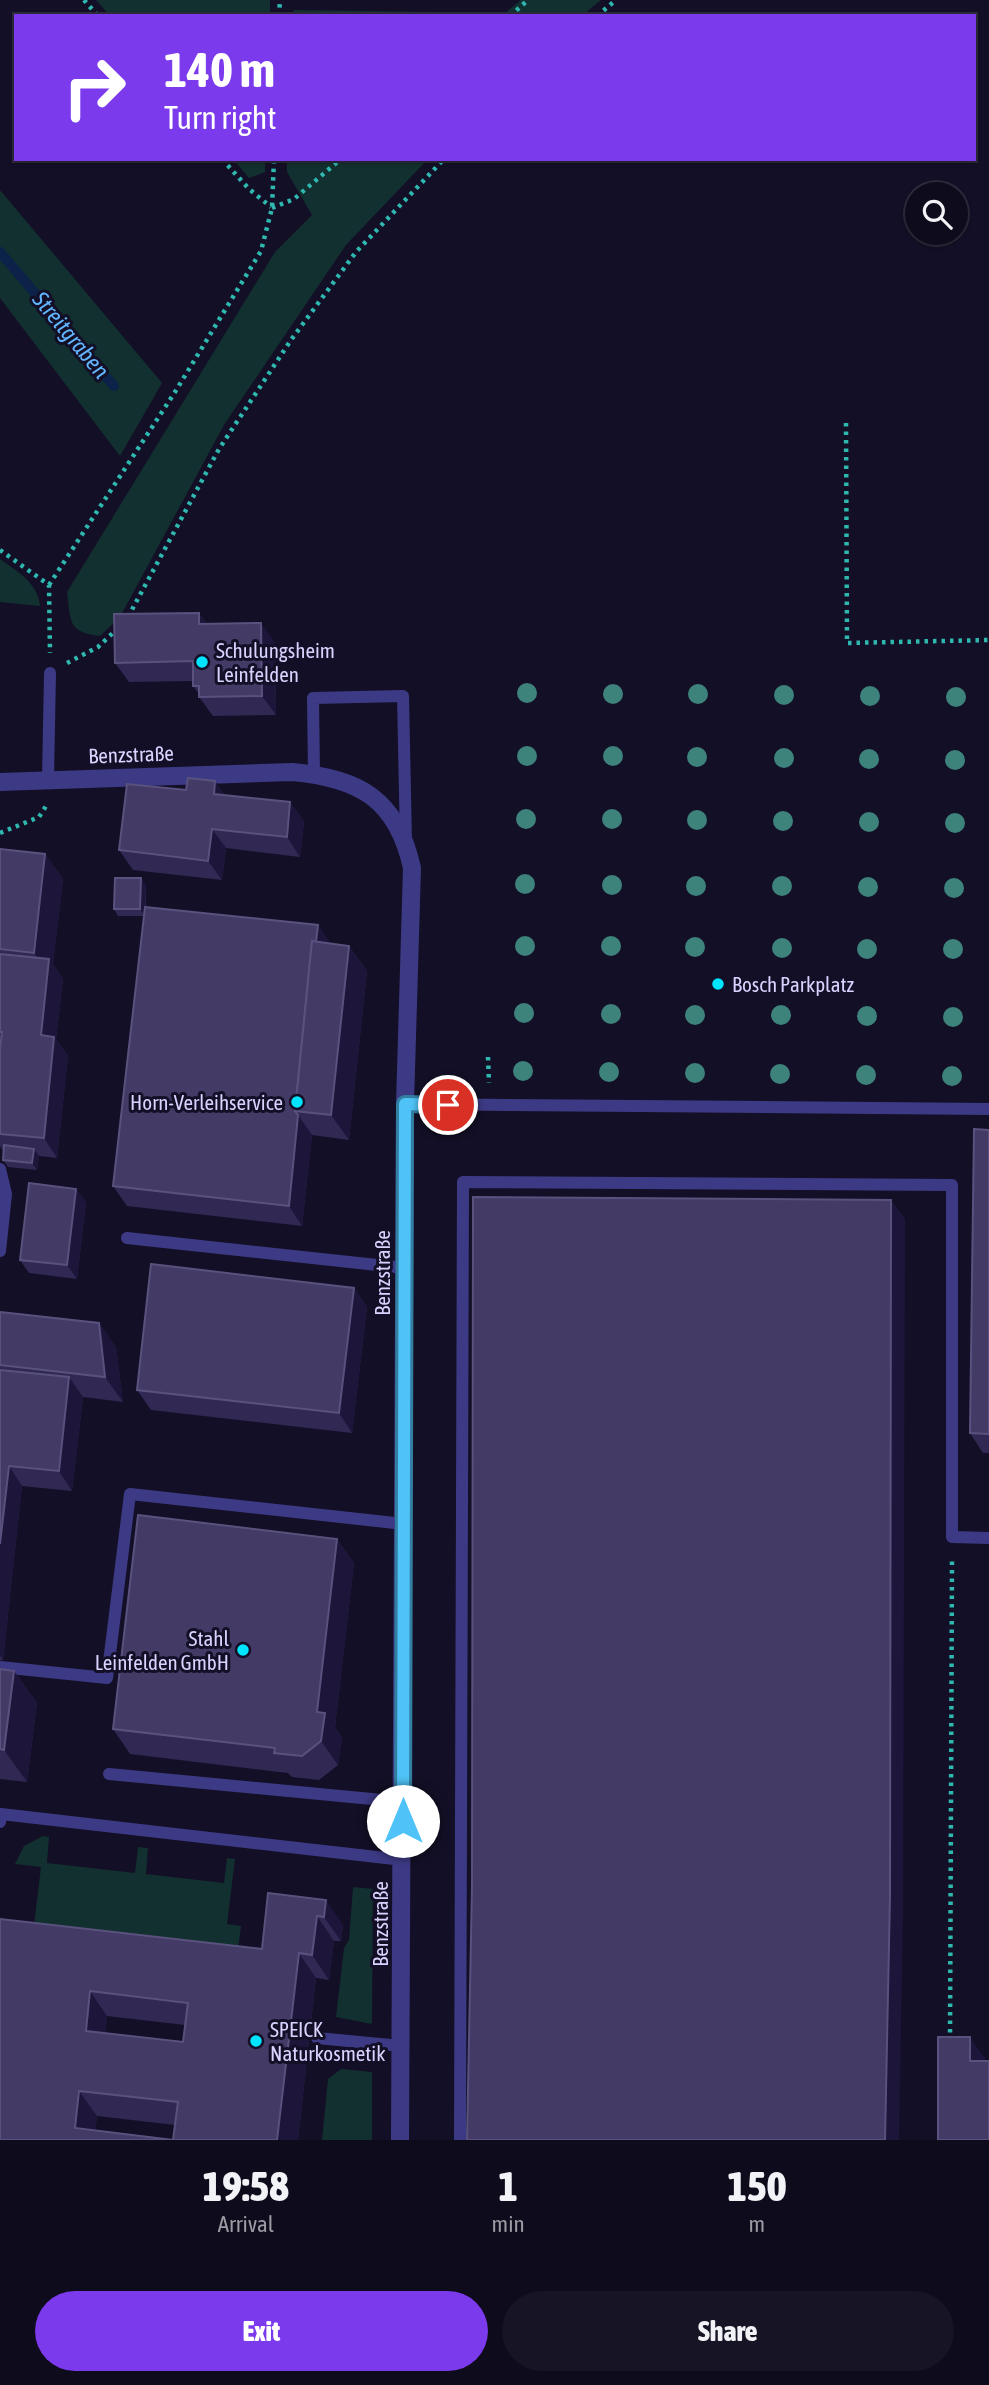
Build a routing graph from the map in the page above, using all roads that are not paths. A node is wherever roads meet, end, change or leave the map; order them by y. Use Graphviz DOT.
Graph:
graph roads {
  1 [pos="50,673"];
  2 [pos="314,774"];
  3 [pos="48,779"];
  4 [pos="0,782"];
  5 [pos="407,842"];
  6 [pos="405,1104"];
  7 [pos="989,1109"];
  8 [pos="0,1169"];
  9 [pos="127,1238"];
  10 [pos="0,1251"];
  11 [pos="405,1268"];
  12 [pos="404,1524"];
  13 [pos="989,1538"];
  14 [pos="0,1667"];
  15 [pos="109,1774"];
  16 [pos="403,1802"];
  17 [pos="0,1822"];
  18 [pos="403,1860"];
  19 [pos="317,2038"];
  20 [pos="401,2046"];
  21 [pos="400,2140"];
  22 [pos="460,2140"];
  1 -- 3 [label="lane"];
  2 -- 3 [label="street, Benzstraße"];
  2 -- 5 [label="street, Benzstraße"];
  2 -- 5 [label="lane"];
  3 -- 4 [label="street, Benzstraße"];
  5 -- 6 [label="street, Benzstraße"];
  6 -- 7 [label="lane"];
  6 -- 11 [label="street, Benzstraße"];
  8 -- 10 [label="lane"];
  9 -- 11 [label="lane"];
  11 -- 12 [label="street, Benzstraße"];
  12 -- 14 [label="lane"];
  12 -- 16 [label="street, Benzstraße"];
  13 -- 22 [label="lane"];
  15 -- 16 [label="lane"];
  16 -- 18 [label="street, Benzstraße"];
  17 -- 18 [label="lane"];
  18 -- 20 [label="street, Benzstraße"];
  19 -- 20 [label="lane"];
  20 -- 21 [label="street, Benzstraße"];
}
